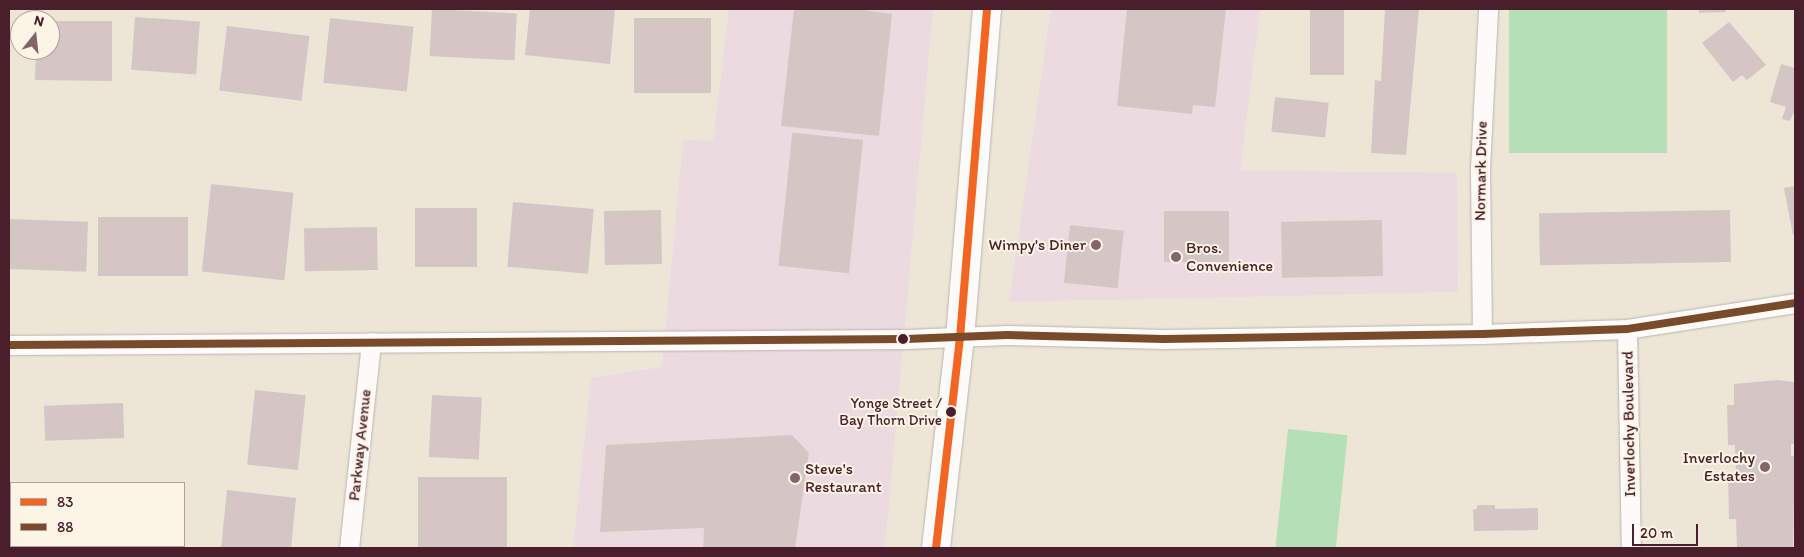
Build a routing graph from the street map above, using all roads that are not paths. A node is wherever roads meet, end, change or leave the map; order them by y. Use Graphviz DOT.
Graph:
graph roads {
  1 [pos="987,9"];
  2 [pos="1488,9"];
  3 [pos="1795,303"];
  4 [pos="1627,329"];
  5 [pos="1482,334"];
  6 [pos="960,338"];
  7 [pos="371,342"];
  8 [pos="9,345"];
  9 [pos="349,548"];
  10 [pos="936,548"];
  11 [pos="1631,548"];
  1 -- 6 [label="main road"];
  2 -- 5 [label="street, Normark Drive"];
  3 -- 4 [label="street"];
  4 -- 5 [label="street"];
  4 -- 11 [label="street, Inverlochy Boulevard"];
  5 -- 6 [label="street"];
  6 -- 7 [label="street"];
  6 -- 10 [label="main road"];
  7 -- 8 [label="street"];
  7 -- 9 [label="street, Parkway Avenue"];
}
